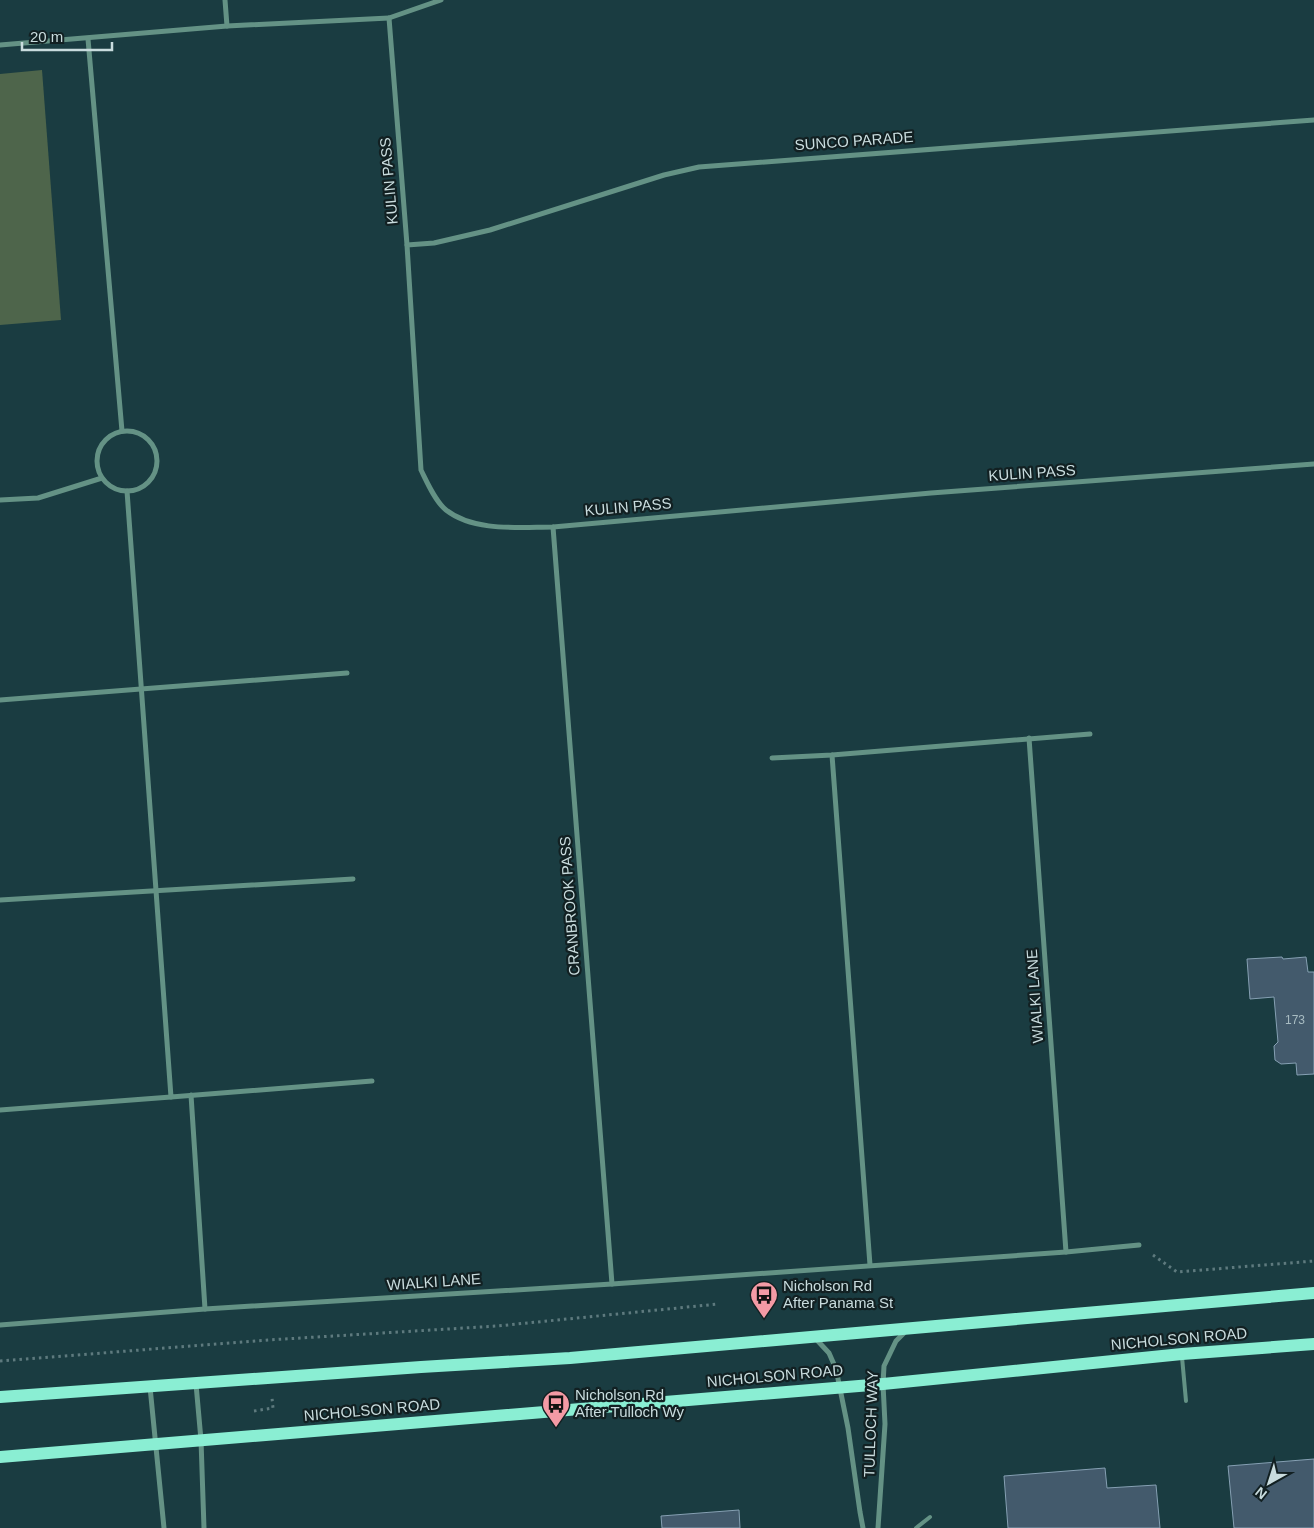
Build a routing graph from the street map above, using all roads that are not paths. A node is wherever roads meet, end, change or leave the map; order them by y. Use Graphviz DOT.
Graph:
graph roads {
  1 [pos="225,0"];
  2 [pos="441,0"];
  3 [pos="389,18"];
  4 [pos="227,26"];
  5 [pos="88,39"];
  6 [pos="0,46"];
  7 [pos="1314,120"];
  8 [pos="407,245"];
  9 [pos="122,431"];
  10 [pos="1314,464"];
  11 [pos="102,478"];
  12 [pos="127,491"];
  13 [pos="0,500"];
  14 [pos="553,526"];
  15 [pos="347,674"];
  16 [pos="143,689"];
  17 [pos="0,700"];
  18 [pos="1090,734"];
  19 [pos="1029,738"];
  20 [pos="832,755"];
  21 [pos="772,758"];
  22 [pos="353,879"];
  23 [pos="155,891"];
  24 [pos="0,900"];
  25 [pos="372,1081"];
  26 [pos="190,1095"];
  27 [pos="171,1097"];
  28 [pos="0,1110"];
  29 [pos="1139,1245"];
  30 [pos="1066,1252"];
  31 [pos="870,1265"];
  32 [pos="612,1284"];
  33 [pos="1314,1293"];
  34 [pos="205,1310"];
  35 [pos="0,1325"];
  36 [pos="908,1329"];
  37 [pos="813,1336"];
  38 [pos="1314,1344"];
  39 [pos="1182,1354"];
  40 [pos="196,1383"];
  41 [pos="883,1384"];
  42 [pos="150,1387"];
  43 [pos="840,1387"];
  44 [pos="0,1396"];
  45 [pos="1186,1401"];
  46 [pos="201,1440"];
  47 [pos="157,1444"];
  48 [pos="0,1457"];
  49 [pos="930,1517"];
  50 [pos="164,1528"];
  51 [pos="204,1528"];
  52 [pos="863,1528"];
  53 [pos="878,1528"];
  54 [pos="916,1528"];
  1 -- 4 [label="street"];
  2 -- 3 [label="street"];
  3 -- 4 [label="street"];
  3 -- 8 [label="street, KULIN PASS"];
  4 -- 5 [label="street"];
  5 -- 6 [label="street"];
  5 -- 9 [label="street"];
  7 -- 8 [label="street, SUNCO PARADE"];
  8 -- 14 [label="street, KULIN PASS"];
  9 -- 11 [label="street"];
  9 -- 12 [label="street"];
  10 -- 14 [label="street, KULIN PASS"];
  11 -- 12 [label="street"];
  11 -- 13 [label="street"];
  12 -- 16 [label="street"];
  14 -- 32 [label="street, CRANBROOK PASS"];
  15 -- 16 [label="street"];
  16 -- 17 [label="street"];
  16 -- 23 [label="street"];
  18 -- 19 [label="street"];
  19 -- 20 [label="street"];
  19 -- 30 [label="street, WIALKI LANE"];
  20 -- 21 [label="street"];
  20 -- 31 [label="street"];
  22 -- 23 [label="street"];
  23 -- 24 [label="street"];
  23 -- 27 [label="street"];
  25 -- 26 [label="street"];
  26 -- 27 [label="street"];
  26 -- 34 [label="street"];
  27 -- 28 [label="street"];
  29 -- 30 [label="street, WIALKI LANE"];
  30 -- 31 [label="street, WIALKI LANE"];
  31 -- 32 [label="street, WIALKI LANE"];
  32 -- 34 [label="street, WIALKI LANE"];
  33 -- 36 [label="main road"];
  34 -- 35 [label="street, WIALKI LANE"];
  36 -- 37 [label="main road"];
  36 -- 41 [label="street, TULLOCH WAY"];
  37 -- 40 [label="main road"];
  37 -- 43 [label="street, TULLOCH WAY"];
  38 -- 39 [label="main road, NICHOLSON ROAD"];
  39 -- 41 [label="main road, NICHOLSON ROAD"];
  39 -- 45 [label="lane"];
  40 -- 42 [label="main road"];
  40 -- 46 [label="street"];
  41 -- 43 [label="main road, NICHOLSON ROAD"];
  41 -- 53 [label="street, TULLOCH WAY"];
  42 -- 44 [label="main road"];
  42 -- 47 [label="street"];
  43 -- 46 [label="main road, NICHOLSON ROAD"];
  43 -- 52 [label="street, TULLOCH WAY"];
  46 -- 47 [label="main road, NICHOLSON ROAD"];
  46 -- 51 [label="street"];
  47 -- 48 [label="main road, NICHOLSON ROAD"];
  47 -- 50 [label="street"];
  49 -- 54 [label="lane"];
}
